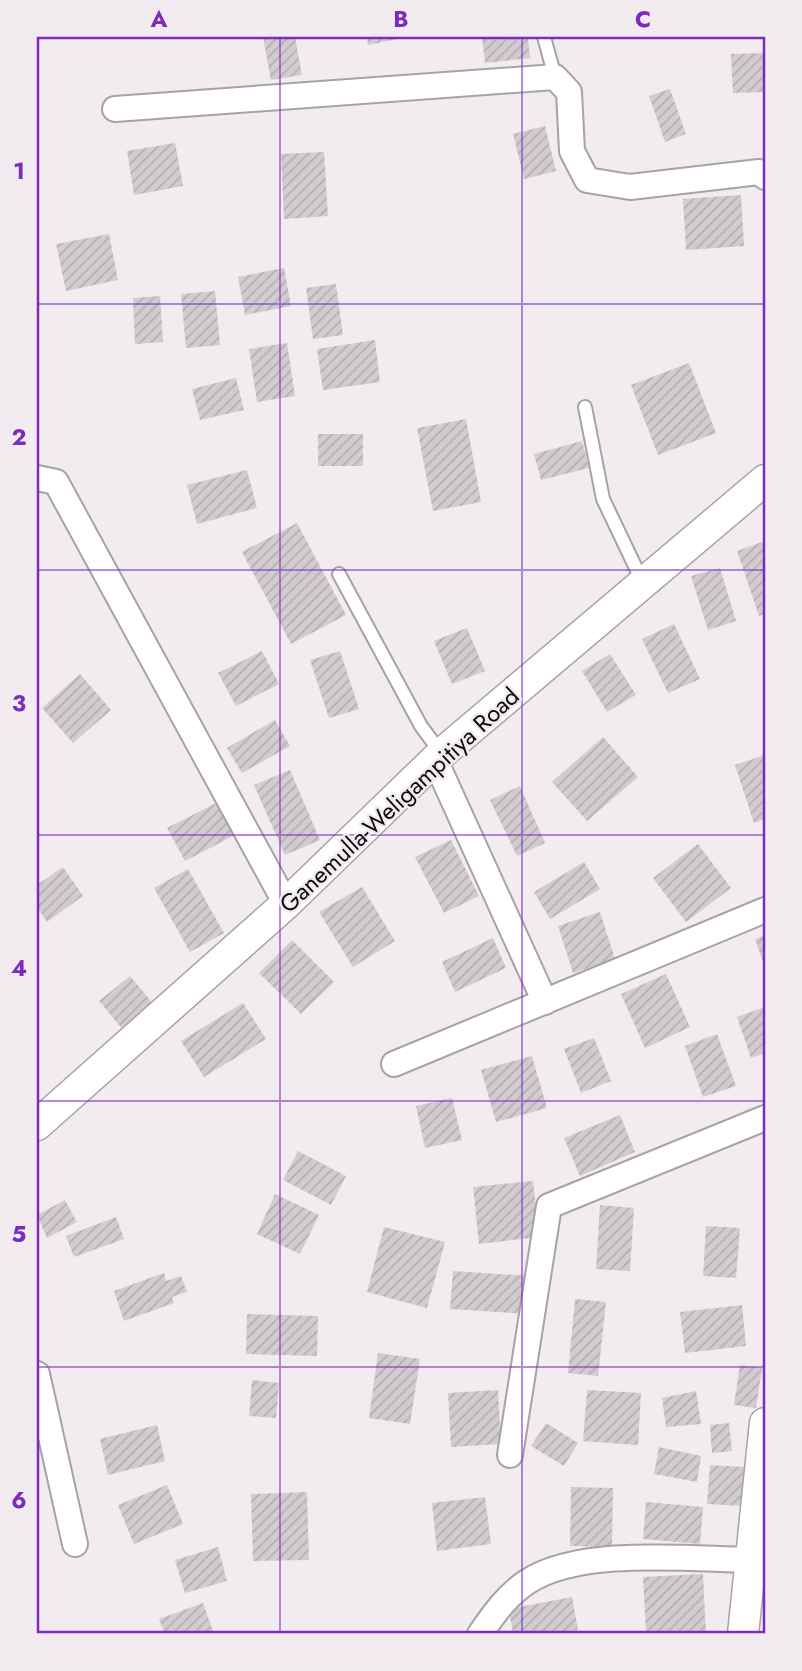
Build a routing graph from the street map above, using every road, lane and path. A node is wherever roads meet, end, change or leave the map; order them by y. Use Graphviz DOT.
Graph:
graph roads {
  1 [pos="544,37"];
  2 [pos="555,77"];
  3 [pos="115,109"];
  4 [pos="765,177"];
  5 [pos="585,408"];
  6 [pos="37,478"];
  7 [pos="765,480"];
  8 [pos="339,574"];
  9 [pos="643,584"];
  10 [pos="438,757"];
  11 [pos="286,904"];
  12 [pos="765,910"];
  13 [pos="545,1002"];
  14 [pos="394,1064"];
  15 [pos="765,1118"];
  16 [pos="37,1125"];
  17 [pos="37,1374"];
  18 [pos="765,1435"];
  19 [pos="510,1455"];
  20 [pos="75,1544"];
  21 [pos="751,1559"];
  22 [pos="480,1634"];
  23 [pos="743,1634"];
  1 -- 2 [label="lane"];
  2 -- 3 [label="street"];
  2 -- 4 [label="street"];
  5 -- 9 [label="lane"];
  6 -- 11 [label="street"];
  7 -- 9 [label="street, Ganemulla-Weligampitiya Road"];
  8 -- 10 [label="lane"];
  9 -- 10 [label="street, Ganemulla-Weligampitiya Road"];
  10 -- 11 [label="street, Ganemulla-Weligampitiya Road"];
  10 -- 13 [label="street"];
  11 -- 16 [label="street, Ganemulla-Weligampitiya Road"];
  12 -- 13 [label="street"];
  13 -- 14 [label="street"];
  15 -- 19 [label="street"];
  17 -- 20 [label="street"];
  18 -- 21 [label="street"];
  21 -- 22 [label="street"];
  21 -- 23 [label="street"];
}
